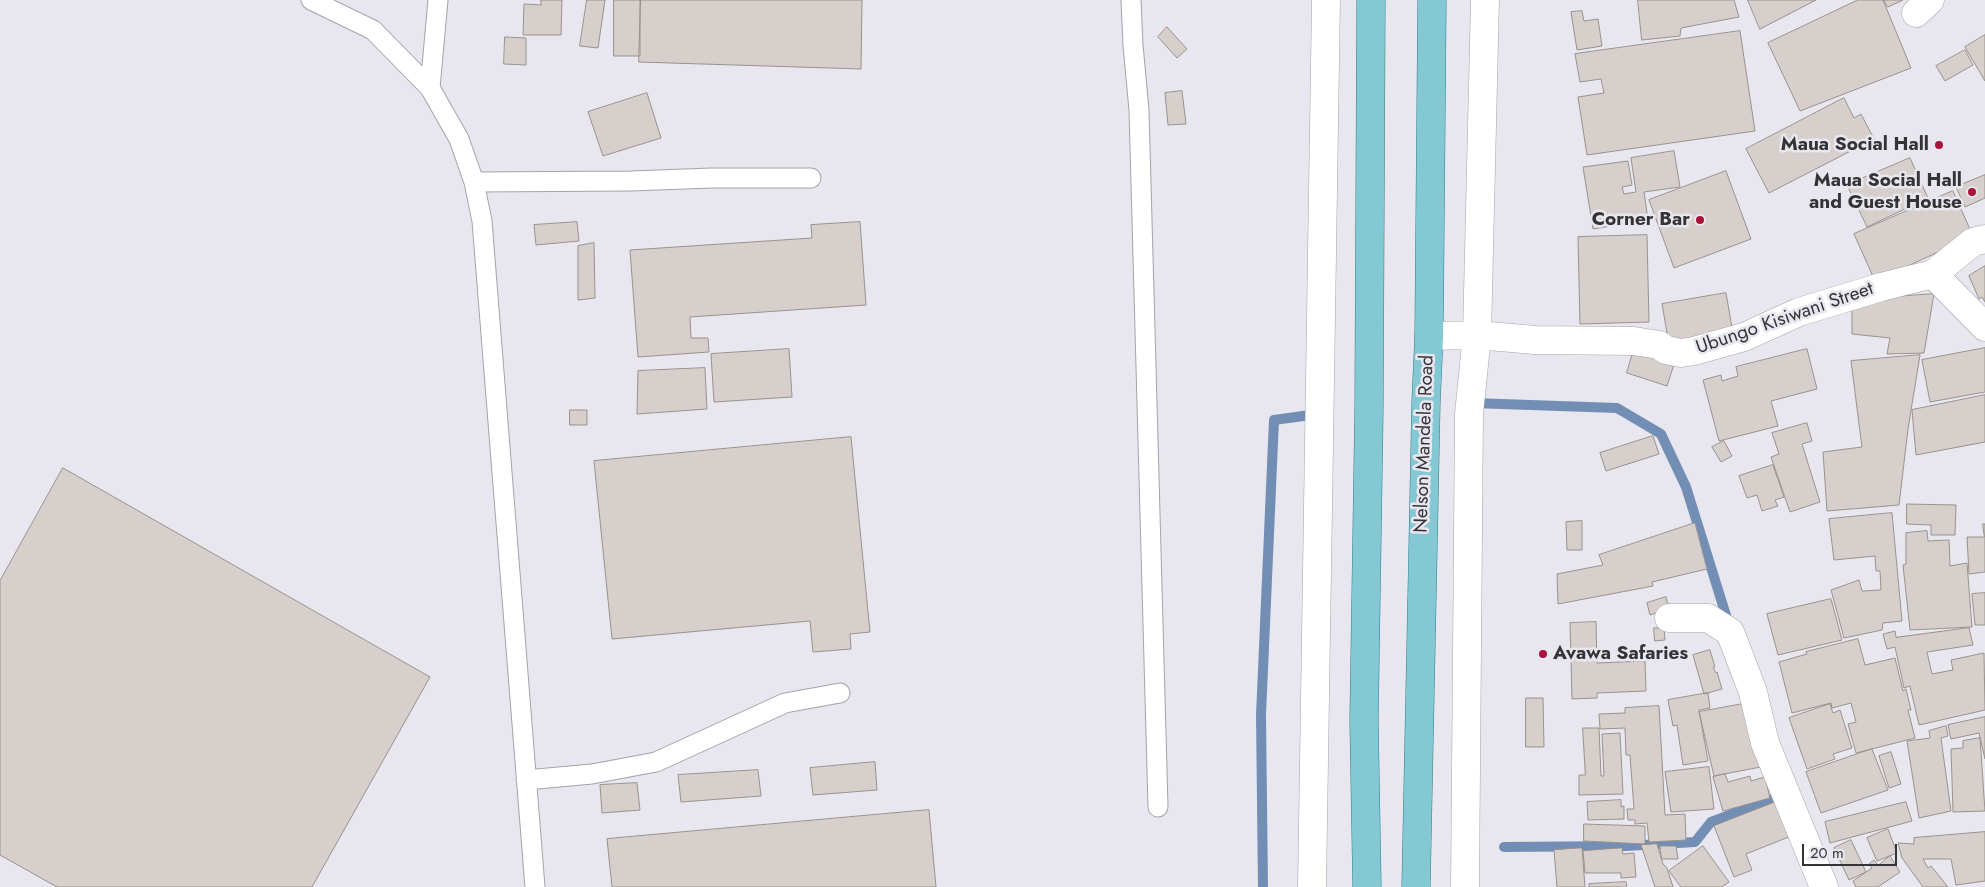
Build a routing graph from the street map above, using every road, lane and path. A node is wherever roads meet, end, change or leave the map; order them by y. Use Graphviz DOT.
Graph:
graph roads {
  1 [pos="311,0"];
  2 [pos="438,0"];
  3 [pos="1131,0"];
  4 [pos="1326,0"];
  5 [pos="1371,0"];
  6 [pos="1432,0"];
  7 [pos="1485,0"];
  8 [pos="430,88"];
  9 [pos="810,178"];
  10 [pos="474,182"];
  11 [pos="1985,239"];
  12 [pos="1933,274"];
  13 [pos="1985,327"];
  14 [pos="1477,335"];
  15 [pos="1429,336"];
  16 [pos="1669,618"];
  17 [pos="840,693"];
  18 [pos="526,780"];
  19 [pos="1158,807"];
  20 [pos="534,887"];
  21 [pos="1312,887"];
  22 [pos="1367,887"];
  23 [pos="1416,887"];
  24 [pos="1465,887"];
  25 [pos="1824,887"];
  1 -- 8 [label="lane"];
  2 -- 8 [label="lane"];
  3 -- 19 [label="lane"];
  4 -- 21 [label="street"];
  5 -- 22 [label="main road"];
  6 -- 15 [label="main road, Nelson Mandela Road"];
  7 -- 14 [label="street"];
  8 -- 10 [label="lane"];
  9 -- 10 [label="lane"];
  10 -- 18 [label="lane"];
  11 -- 12 [label="street, Ubungo Kisiwani Street"];
  12 -- 13 [label="street"];
  12 -- 14 [label="street, Ubungo Kisiwani Street"];
  14 -- 15 [label="street, Ubungo Kisiwani Street"];
  14 -- 24 [label="street"];
  15 -- 23 [label="main road, Nelson Mandela Road"];
  16 -- 25 [label="street"];
  17 -- 18 [label="lane"];
  18 -- 20 [label="lane"];
}
